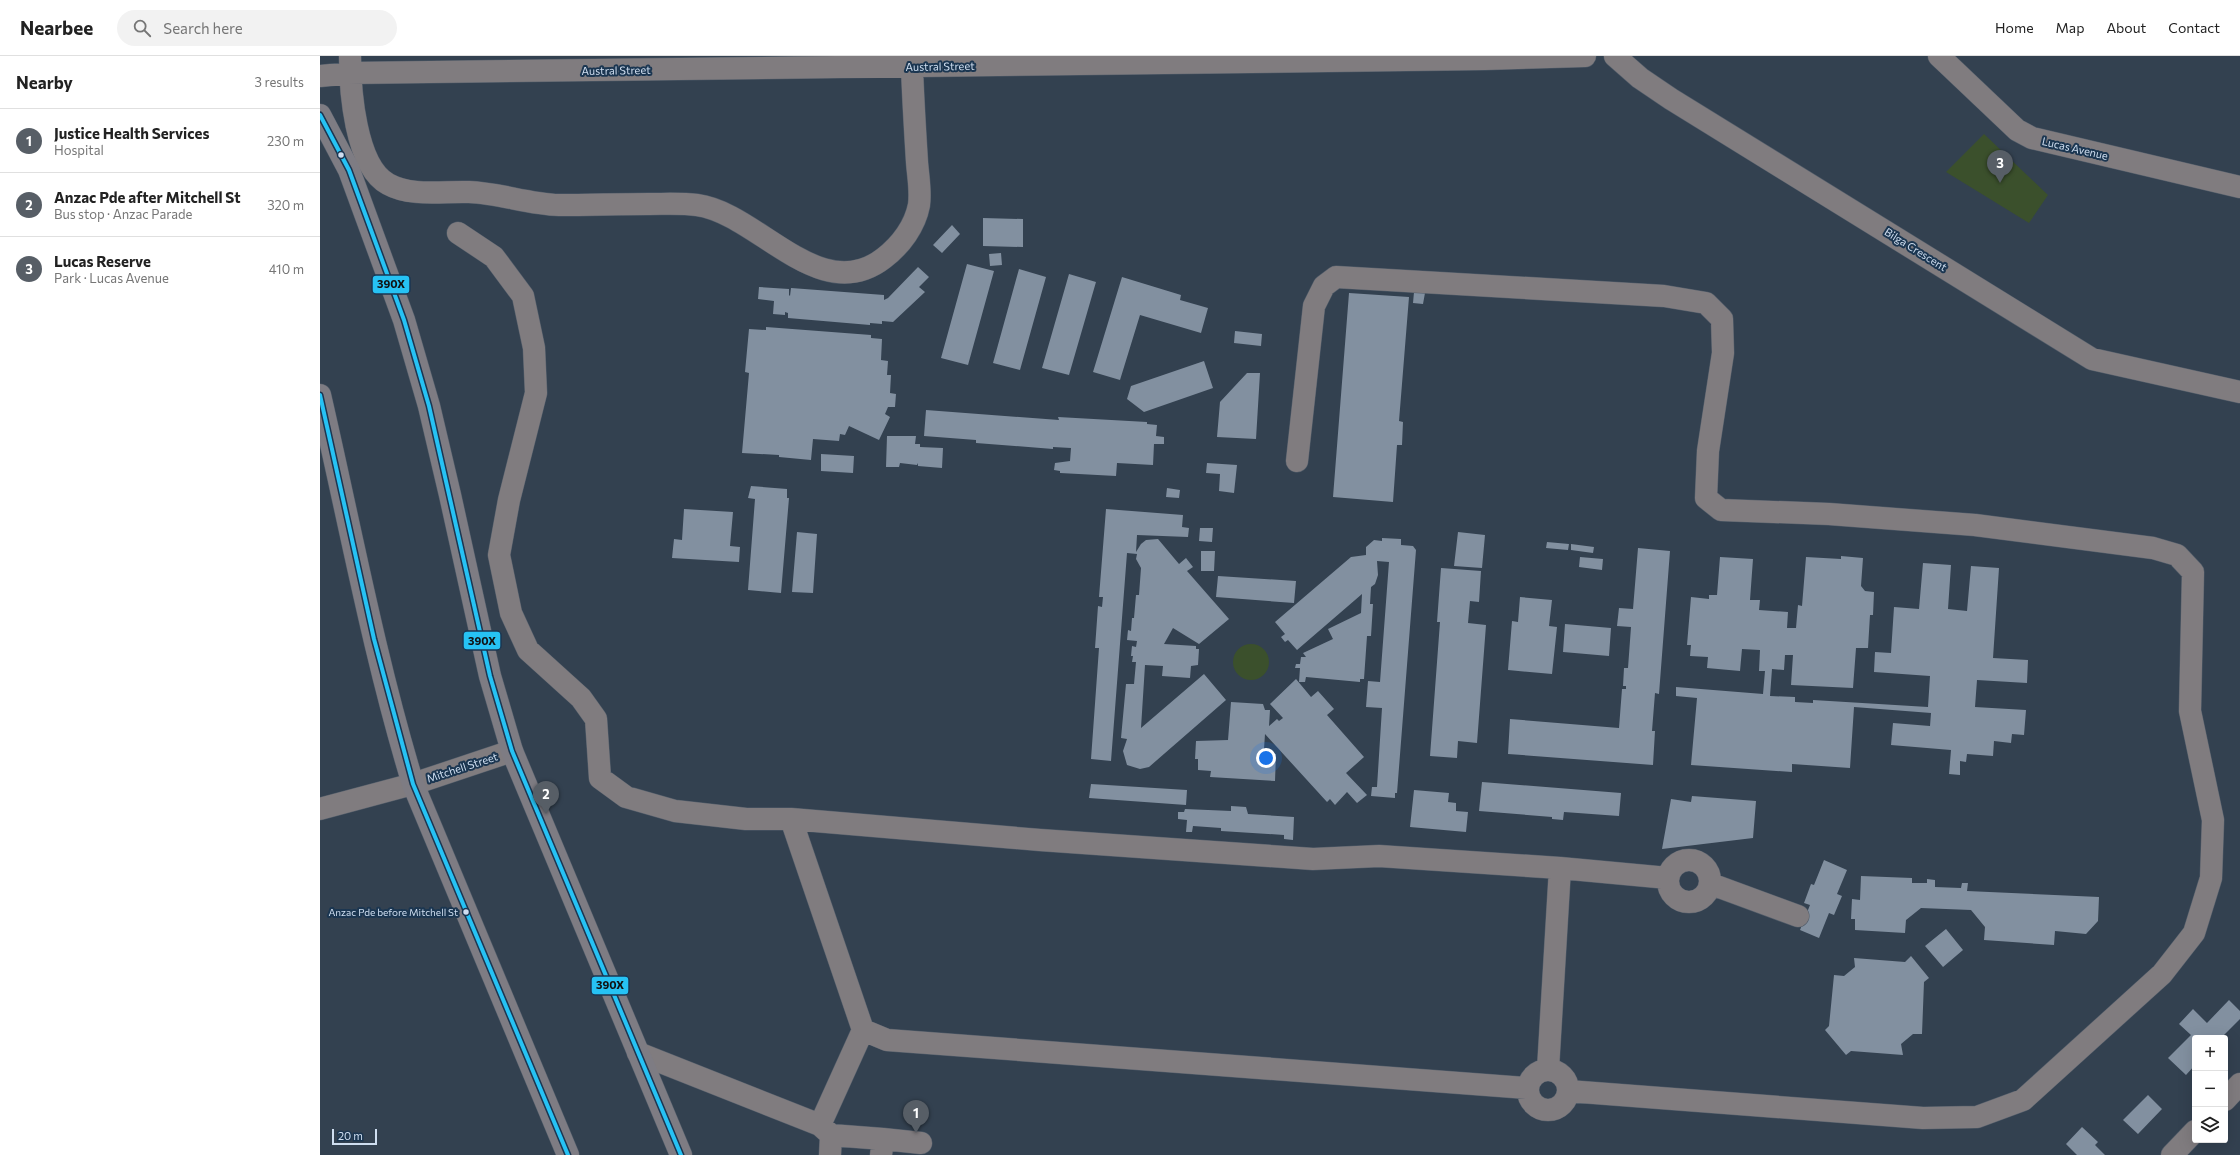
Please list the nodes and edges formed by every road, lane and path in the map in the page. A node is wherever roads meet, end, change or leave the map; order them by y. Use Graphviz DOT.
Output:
graph roads {
  1 [pos="1585,56"];
  2 [pos="1615,56"];
  3 [pos="1938,56"];
  4 [pos="1485,58"];
  5 [pos="850,62"];
  6 [pos="350,64"];
  7 [pos="912,67"];
  8 [pos="320,76"];
  9 [pos="320,115"];
  10 [pos="2240,187"];
  11 [pos="458,233"];
  12 [pos="2240,392"];
  13 [pos="320,395"];
  14 [pos="1297,461"];
  15 [pos="512,751"];
  16 [pos="413,784"];
  17 [pos="320,809"];
  18 [pos="790,820"];
  19 [pos="1560,868"];
  20 [pos="1668,878"];
  21 [pos="1711,884"];
  22 [pos="1798,916"];
  23 [pos="863,1030"];
  24 [pos="638,1054"];
  25 [pos="1548,1069"];
  26 [pos="2240,1084"];
  27 [pos="1527,1088"];
  28 [pos="1568,1091"];
  29 [pos="2228,1097"];
  30 [pos="2192,1134"];
  31 [pos="827,1138"];
  32 [pos="921,1143"];
  33 [pos="882,1147"];
  34 [pos="568,1155"];
  35 [pos="681,1155"];
  36 [pos="2172,1155"];
  1 -- 4 [label="street, Austral Street"];
  2 -- 12 [label="street, Bilga Crescent"];
  3 -- 10 [label="street, Lucas Avenue"];
  4 -- 7 [label="street, Austral Street"];
  5 -- 6 [label="street, Austral Street"];
  5 -- 7 [label="street, Austral Street"];
  6 -- 7 [label="street"];
  6 -- 8 [label="street, Austral Street"];
  9 -- 15 [label="main road"];
  11 -- 18 [label="street"];
  13 -- 16 [label="main road"];
  14 -- 28 [label="street"];
  15 -- 16 [label="street, Mitchell Street"];
  15 -- 24 [label="main road"];
  16 -- 17 [label="street, Mitchell Street"];
  16 -- 34 [label="main road"];
  18 -- 19 [label="street"];
  18 -- 23 [label="street"];
  19 -- 20 [label="street"];
  19 -- 25 [label="street"];
  20 -- 21 [label="street"];
  20 -- 21 [label="street"];
  21 -- 22 [label="street"];
  23 -- 27 [label="street"];
  23 -- 31 [label="street"];
  24 -- 31 [label="street"];
  24 -- 35 [label="main road"];
  25 -- 27 [label="street"];
  25 -- 28 [label="street"];
  26 -- 29 [label="street"];
  27 -- 28 [label="street"];
  30 -- 36 [label="street"];
  31 -- 33 [label="street"];
  32 -- 33 [label="street"];
}
